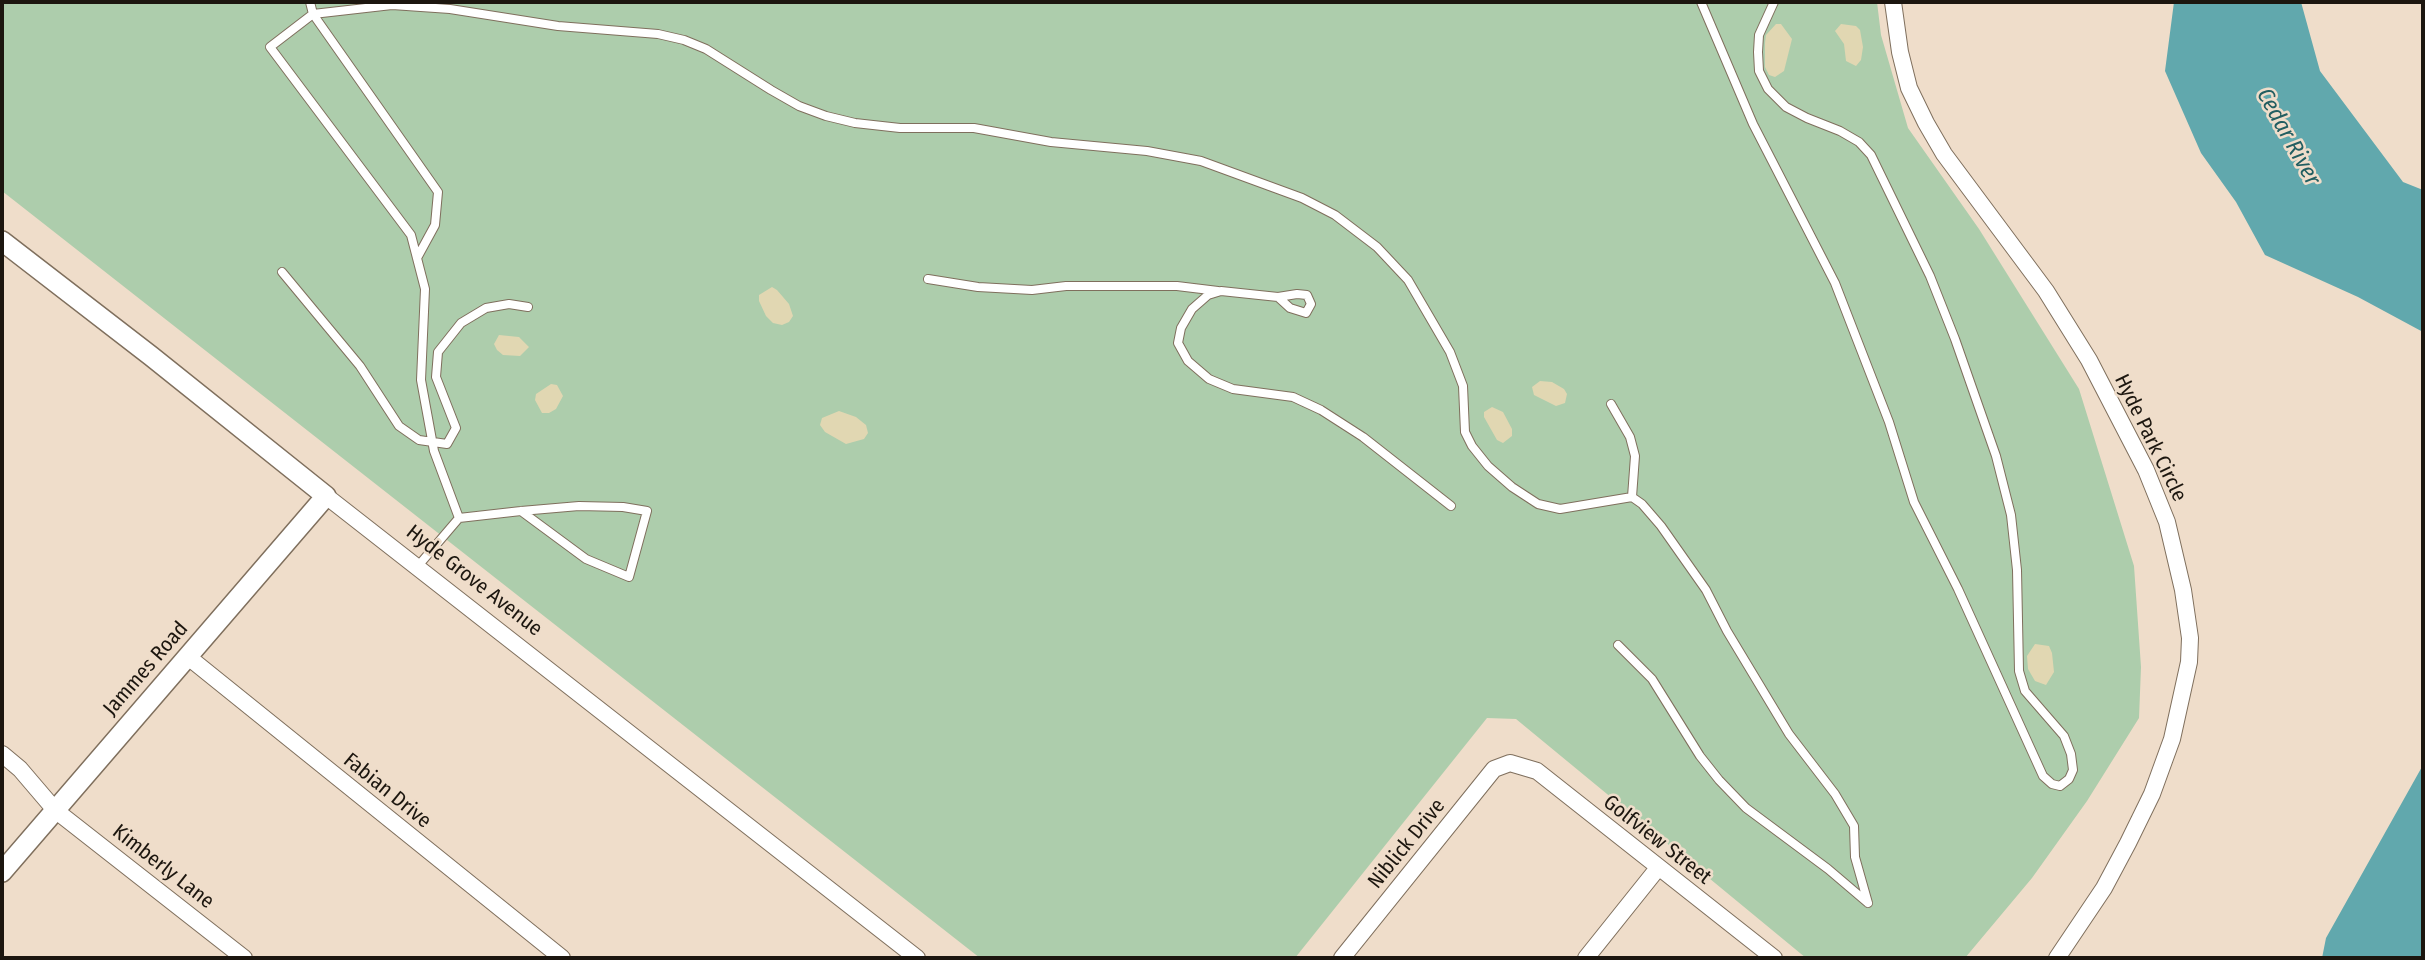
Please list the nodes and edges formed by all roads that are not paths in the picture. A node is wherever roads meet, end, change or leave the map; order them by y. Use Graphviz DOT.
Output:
graph roads {
  1 [pos="310,2"];
  2 [pos="1701,2"];
  3 [pos="1774,2"];
  4 [pos="1893,2"];
  5 [pos="395,4"];
  6 [pos="313,14"];
  7 [pos="2,241"];
  8 [pos="417,258"];
  9 [pos="282,272"];
  10 [pos="928,279"];
  11 [pos="1221,291"];
  12 [pos="1278,297"];
  13 [pos="528,307"];
  14 [pos="1611,404"];
  15 [pos="433,442"];
  16 [pos="326,496"];
  17 [pos="1632,497"];
  18 [pos="1451,506"];
  19 [pos="521,511"];
  20 [pos="459,518"];
  21 [pos="418,566"];
  22 [pos="1618,645"];
  23 [pos="187,656"];
  24 [pos="2,754"];
  25 [pos="1510,763"];
  26 [pos="55,810"];
  27 [pos="1658,868"];
  28 [pos="2,872"];
  29 [pos="244,958"];
  30 [pos="562,958"];
  31 [pos="917,958"];
  32 [pos="1342,958"];
  33 [pos="1586,958"];
  34 [pos="1774,958"];
  35 [pos="2057,958"];
  1 -- 6 [label="lane"];
  2 -- 3 [label="lane"];
  4 -- 35 [label="street, Hyde Park Circle"];
  5 -- 6 [label="lane"];
  5 -- 17 [label="lane"];
  6 -- 8 [label="lane"];
  6 -- 8 [label="lane"];
  7 -- 16 [label="street, Hyde Grove Avenue"];
  8 -- 15 [label="lane"];
  9 -- 15 [label="lane"];
  10 -- 11 [label="lane"];
  11 -- 12 [label="lane"];
  11 -- 18 [label="lane"];
  13 -- 15 [label="lane"];
  14 -- 17 [label="lane"];
  15 -- 20 [label="lane"];
  16 -- 21 [label="street, Hyde Grove Avenue"];
  16 -- 23 [label="street, Jammes Road"];
  17 -- 22 [label="lane"];
  19 -- 19 [label="lane"];
  19 -- 20 [label="lane"];
  20 -- 21 [label="lane"];
  21 -- 31 [label="street, Hyde Grove Avenue"];
  23 -- 26 [label="street, Jammes Road"];
  23 -- 30 [label="street, Fabian Drive"];
  24 -- 26 [label="street, Kimberly Lane"];
  25 -- 27 [label="street, Golfview Street"];
  25 -- 32 [label="street, Niblick Drive"];
  26 -- 28 [label="street, Jammes Road"];
  26 -- 29 [label="street, Kimberly Lane"];
  27 -- 33 [label="street"];
  27 -- 34 [label="street, Golfview Street"];
}
